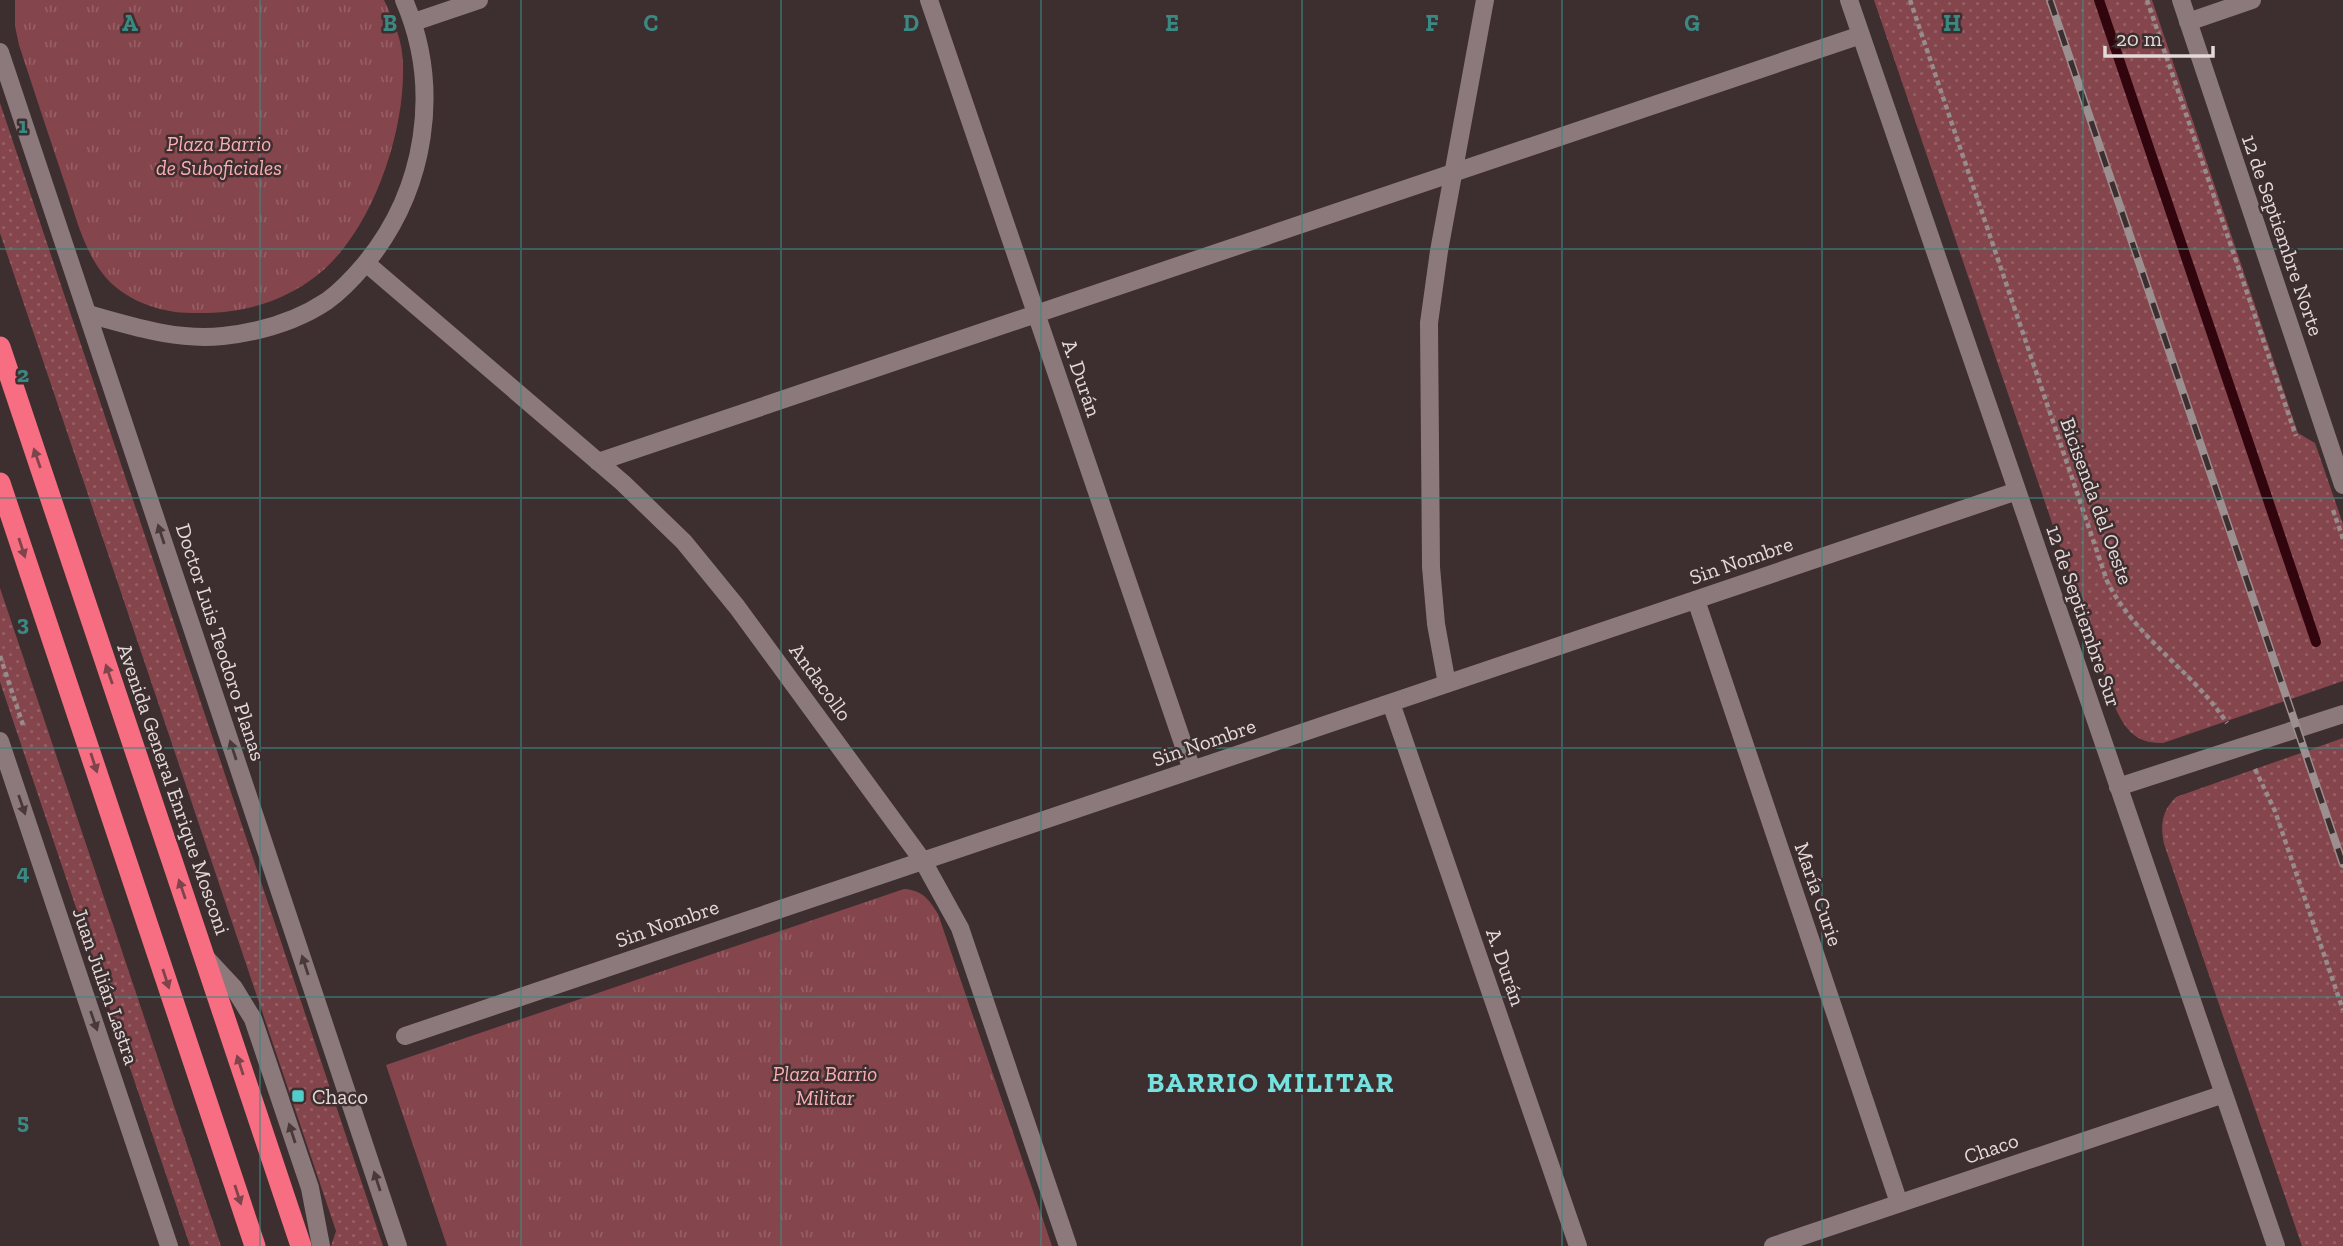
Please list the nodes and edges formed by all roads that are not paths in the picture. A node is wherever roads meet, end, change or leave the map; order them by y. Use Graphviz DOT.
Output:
graph roads {
  1 [pos="404,0"];
  2 [pos="479,0"];
  3 [pos="929,0"];
  4 [pos="1485,0"];
  5 [pos="1849,0"];
  6 [pos="2180,0"];
  7 [pos="2252,0"];
  8 [pos="414,22"];
  9 [pos="2188,22"];
  10 [pos="1861,35"];
  11 [pos="0,52"];
  12 [pos="1453,173"];
  13 [pos="366,263"];
  14 [pos="88,314"];
  15 [pos="1036,314"];
  16 [pos="0,347"];
  17 [pos="598,462"];
  18 [pos="0,483"];
  19 [pos="2343,485"];
  20 [pos="2017,491"];
  21 [pos="1696,600"];
  22 [pos="1447,684"];
  23 [pos="1391,703"];
  24 [pos="2343,714"];
  25 [pos="0,741"];
  26 [pos="1192,770"];
  27 [pos="2118,787"];
  28 [pos="923,861"];
  29 [pos="203,954"];
  30 [pos="405,1035"];
  31 [pos="2224,1094"];
  32 [pos="1899,1203"];
  33 [pos="1799,1242"];
  34 [pos="169,1246"];
  35 [pos="255,1246"];
  36 [pos="301,1246"];
  37 [pos="321,1246"];
  38 [pos="398,1246"];
  39 [pos="1068,1246"];
  40 [pos="1578,1246"];
  41 [pos="1773,1246"];
  42 [pos="2276,1246"];
  1 -- 8 [label="street"];
  2 -- 8 [label="street"];
  3 -- 15 [label="street, A. Durán"];
  4 -- 12 [label="street"];
  5 -- 10 [label="street, 12 de Septiembre Sur"];
  6 -- 9 [label="street, 12 de Septiembre Norte"];
  7 -- 9 [label="street"];
  8 -- 13 [label="street"];
  9 -- 19 [label="street, 12 de Septiembre Norte"];
  10 -- 12 [label="street"];
  10 -- 20 [label="street, 12 de Septiembre Sur"];
  11 -- 14 [label="street, Doctor Luis Teodoro Planas"];
  12 -- 15 [label="street"];
  12 -- 22 [label="street"];
  13 -- 14 [label="street"];
  13 -- 17 [label="street, Andacollo"];
  38 -- 14 [label="street, Doctor Luis Teodoro Planas, one-way"];
  15 -- 17 [label="street"];
  15 -- 26 [label="street, A. Durán"];
  29 -- 16 [label="highway, Avenida General Enrique Mosconi, one-way"];
  17 -- 28 [label="street, Andacollo"];
  18 -- 35 [label="highway, one-way"];
  20 -- 21 [label="street, Sin Nombre"];
  20 -- 27 [label="street, 12 de Septiembre Sur"];
  21 -- 22 [label="street, Sin Nombre"];
  21 -- 32 [label="street, María Curie"];
  22 -- 23 [label="street, Sin Nombre"];
  23 -- 26 [label="street, Sin Nombre"];
  23 -- 40 [label="street, A. Durán"];
  24 -- 27 [label="street"];
  25 -- 34 [label="street, Juan Julián Lastra, one-way"];
  26 -- 28 [label="street, Sin Nombre"];
  27 -- 31 [label="street, 12 de Septiembre Sur"];
  28 -- 30 [label="street, Sin Nombre"];
  28 -- 39 [label="street, Andacollo"];
  36 -- 29 [label="highway, Avenida General Enrique Mosconi, one-way"];
  37 -- 29 [label="street, one-way"];
  31 -- 32 [label="street, Chaco"];
  31 -- 42 [label="street, 12 de Septiembre Sur"];
  32 -- 33 [label="street, Chaco"];
  33 -- 41 [label="street, Chaco"];
}
